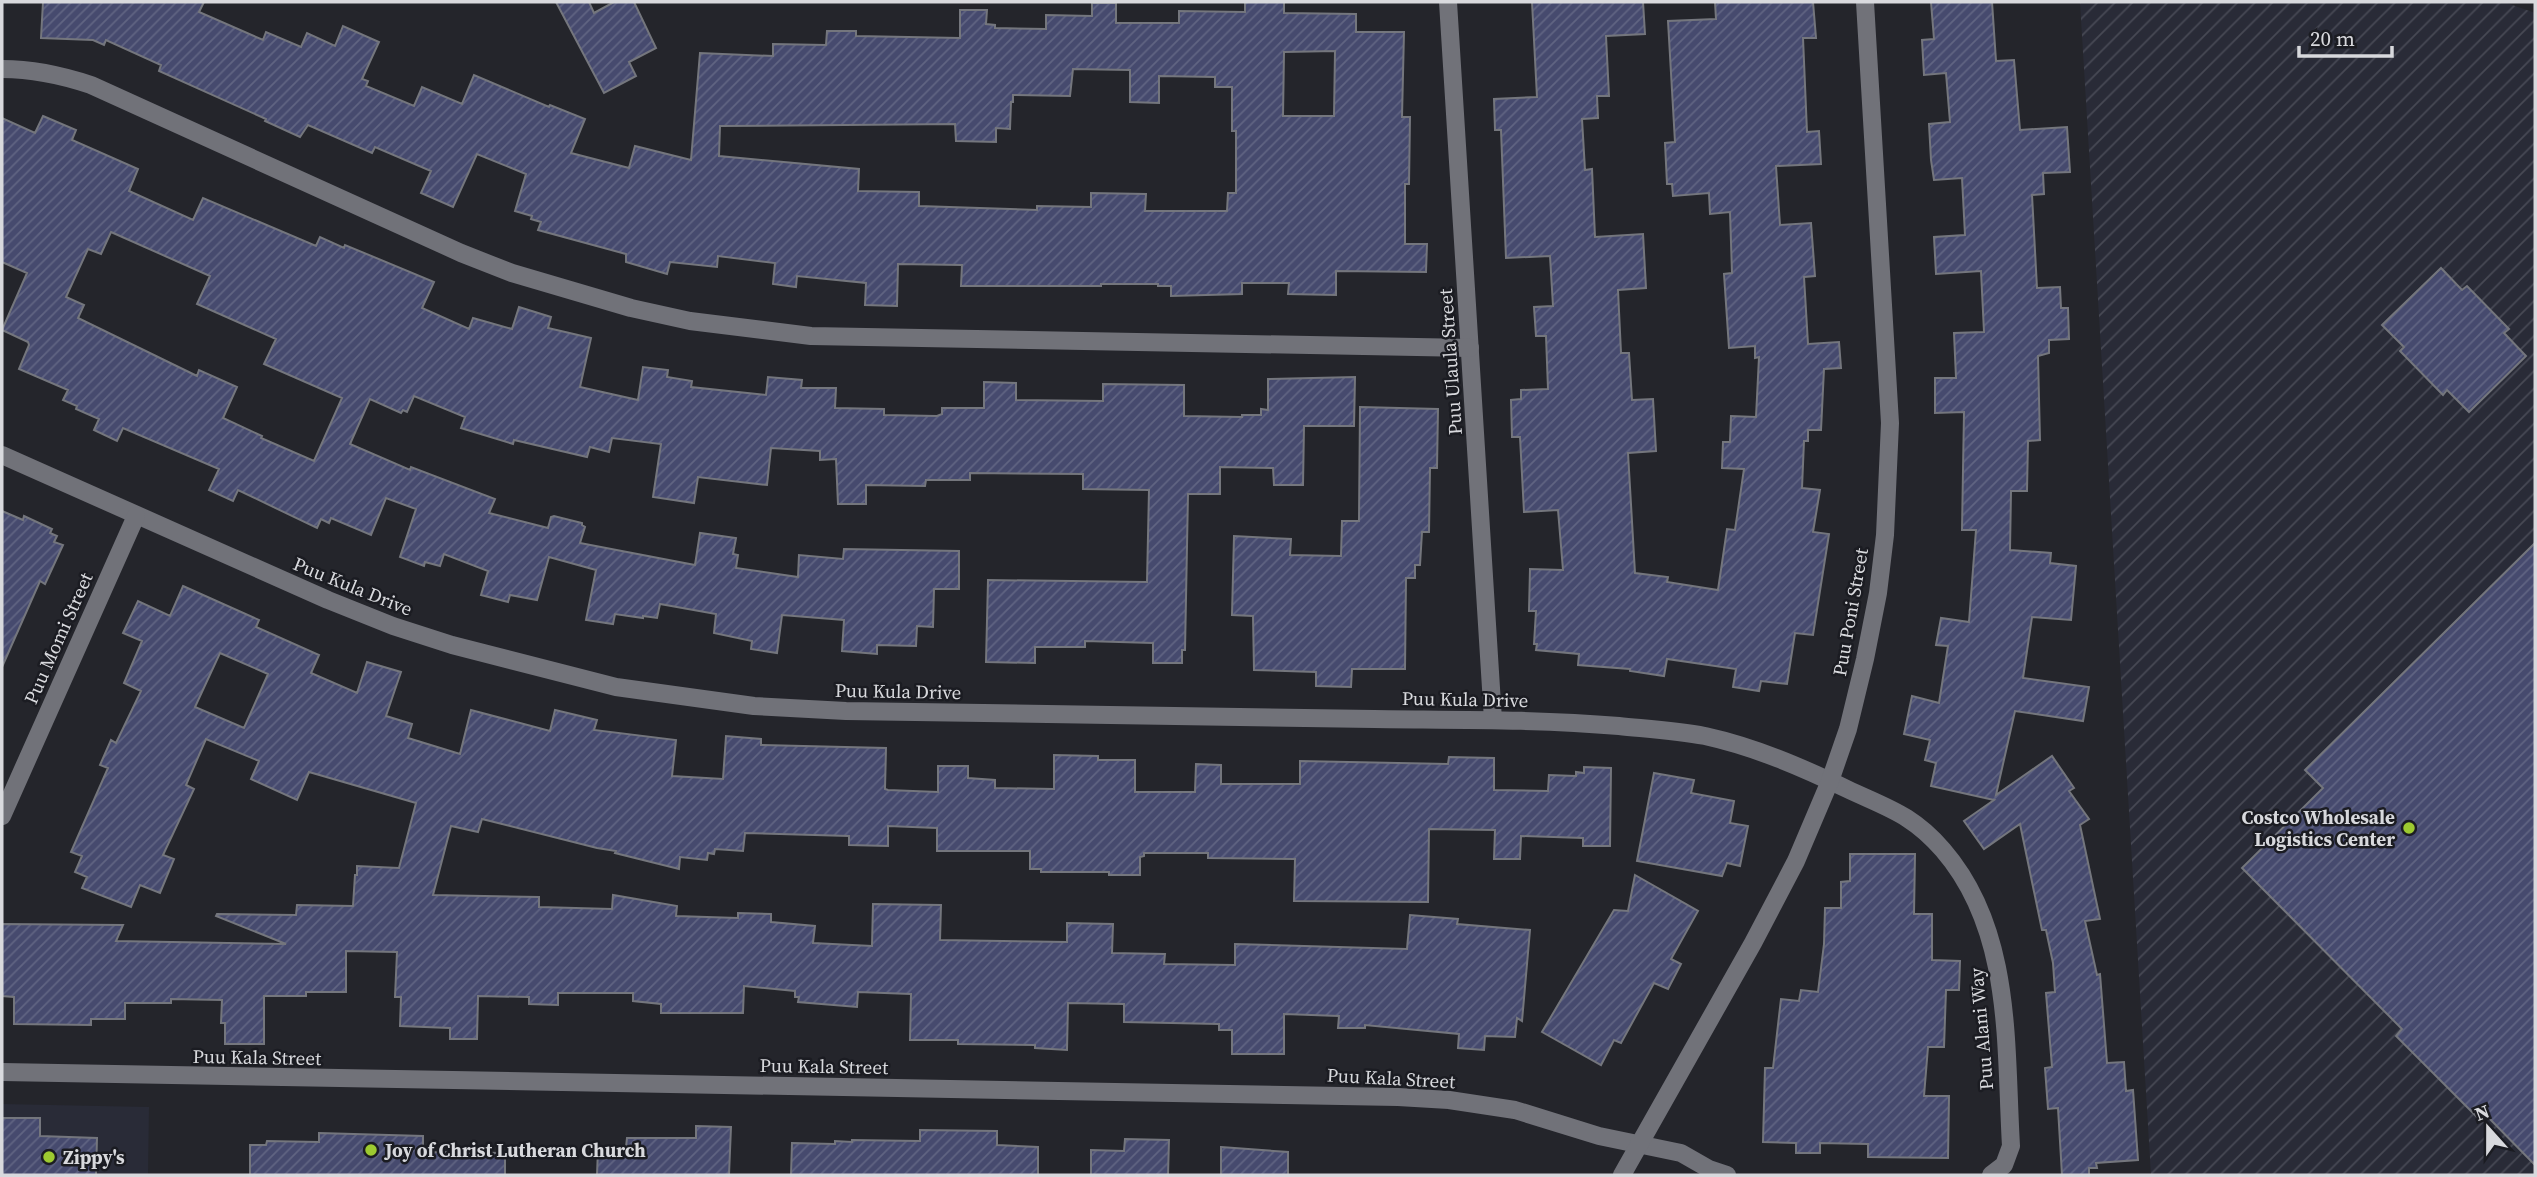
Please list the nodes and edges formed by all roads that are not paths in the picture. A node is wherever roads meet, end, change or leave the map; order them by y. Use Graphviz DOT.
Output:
graph roads {
  1 [pos="1448,2"];
  2 [pos="1865,2"];
  3 [pos="2,69"];
  4 [pos="1470,348"];
  5 [pos="2,455"];
  6 [pos="136,516"];
  7 [pos="1493,720"];
  8 [pos="1830,781"];
  9 [pos="2,816"];
  10 [pos="2,1072"];
  11 [pos="1640,1144"];
  12 [pos="1622,1175"];
  13 [pos="1727,1175"];
  14 [pos="1991,1175"];
  1 -- 4 [label="street, Puu Ulaula Street"];
  2 -- 8 [label="street, Puu Poni Street"];
  3 -- 4 [label="street"];
  4 -- 7 [label="street, Puu Ulaula Street"];
  5 -- 6 [label="street, Puu Kula Drive"];
  6 -- 7 [label="street, Puu Kula Drive"];
  6 -- 9 [label="street, Puu Momi Street"];
  7 -- 8 [label="street, Puu Kula Drive"];
  8 -- 11 [label="street, Puu Poni Street"];
  8 -- 14 [label="street, Puu Alani Way"];
  10 -- 11 [label="street, Puu Kala Street"];
  11 -- 12 [label="street, Puu Poni Street"];
  11 -- 13 [label="street"];
}
